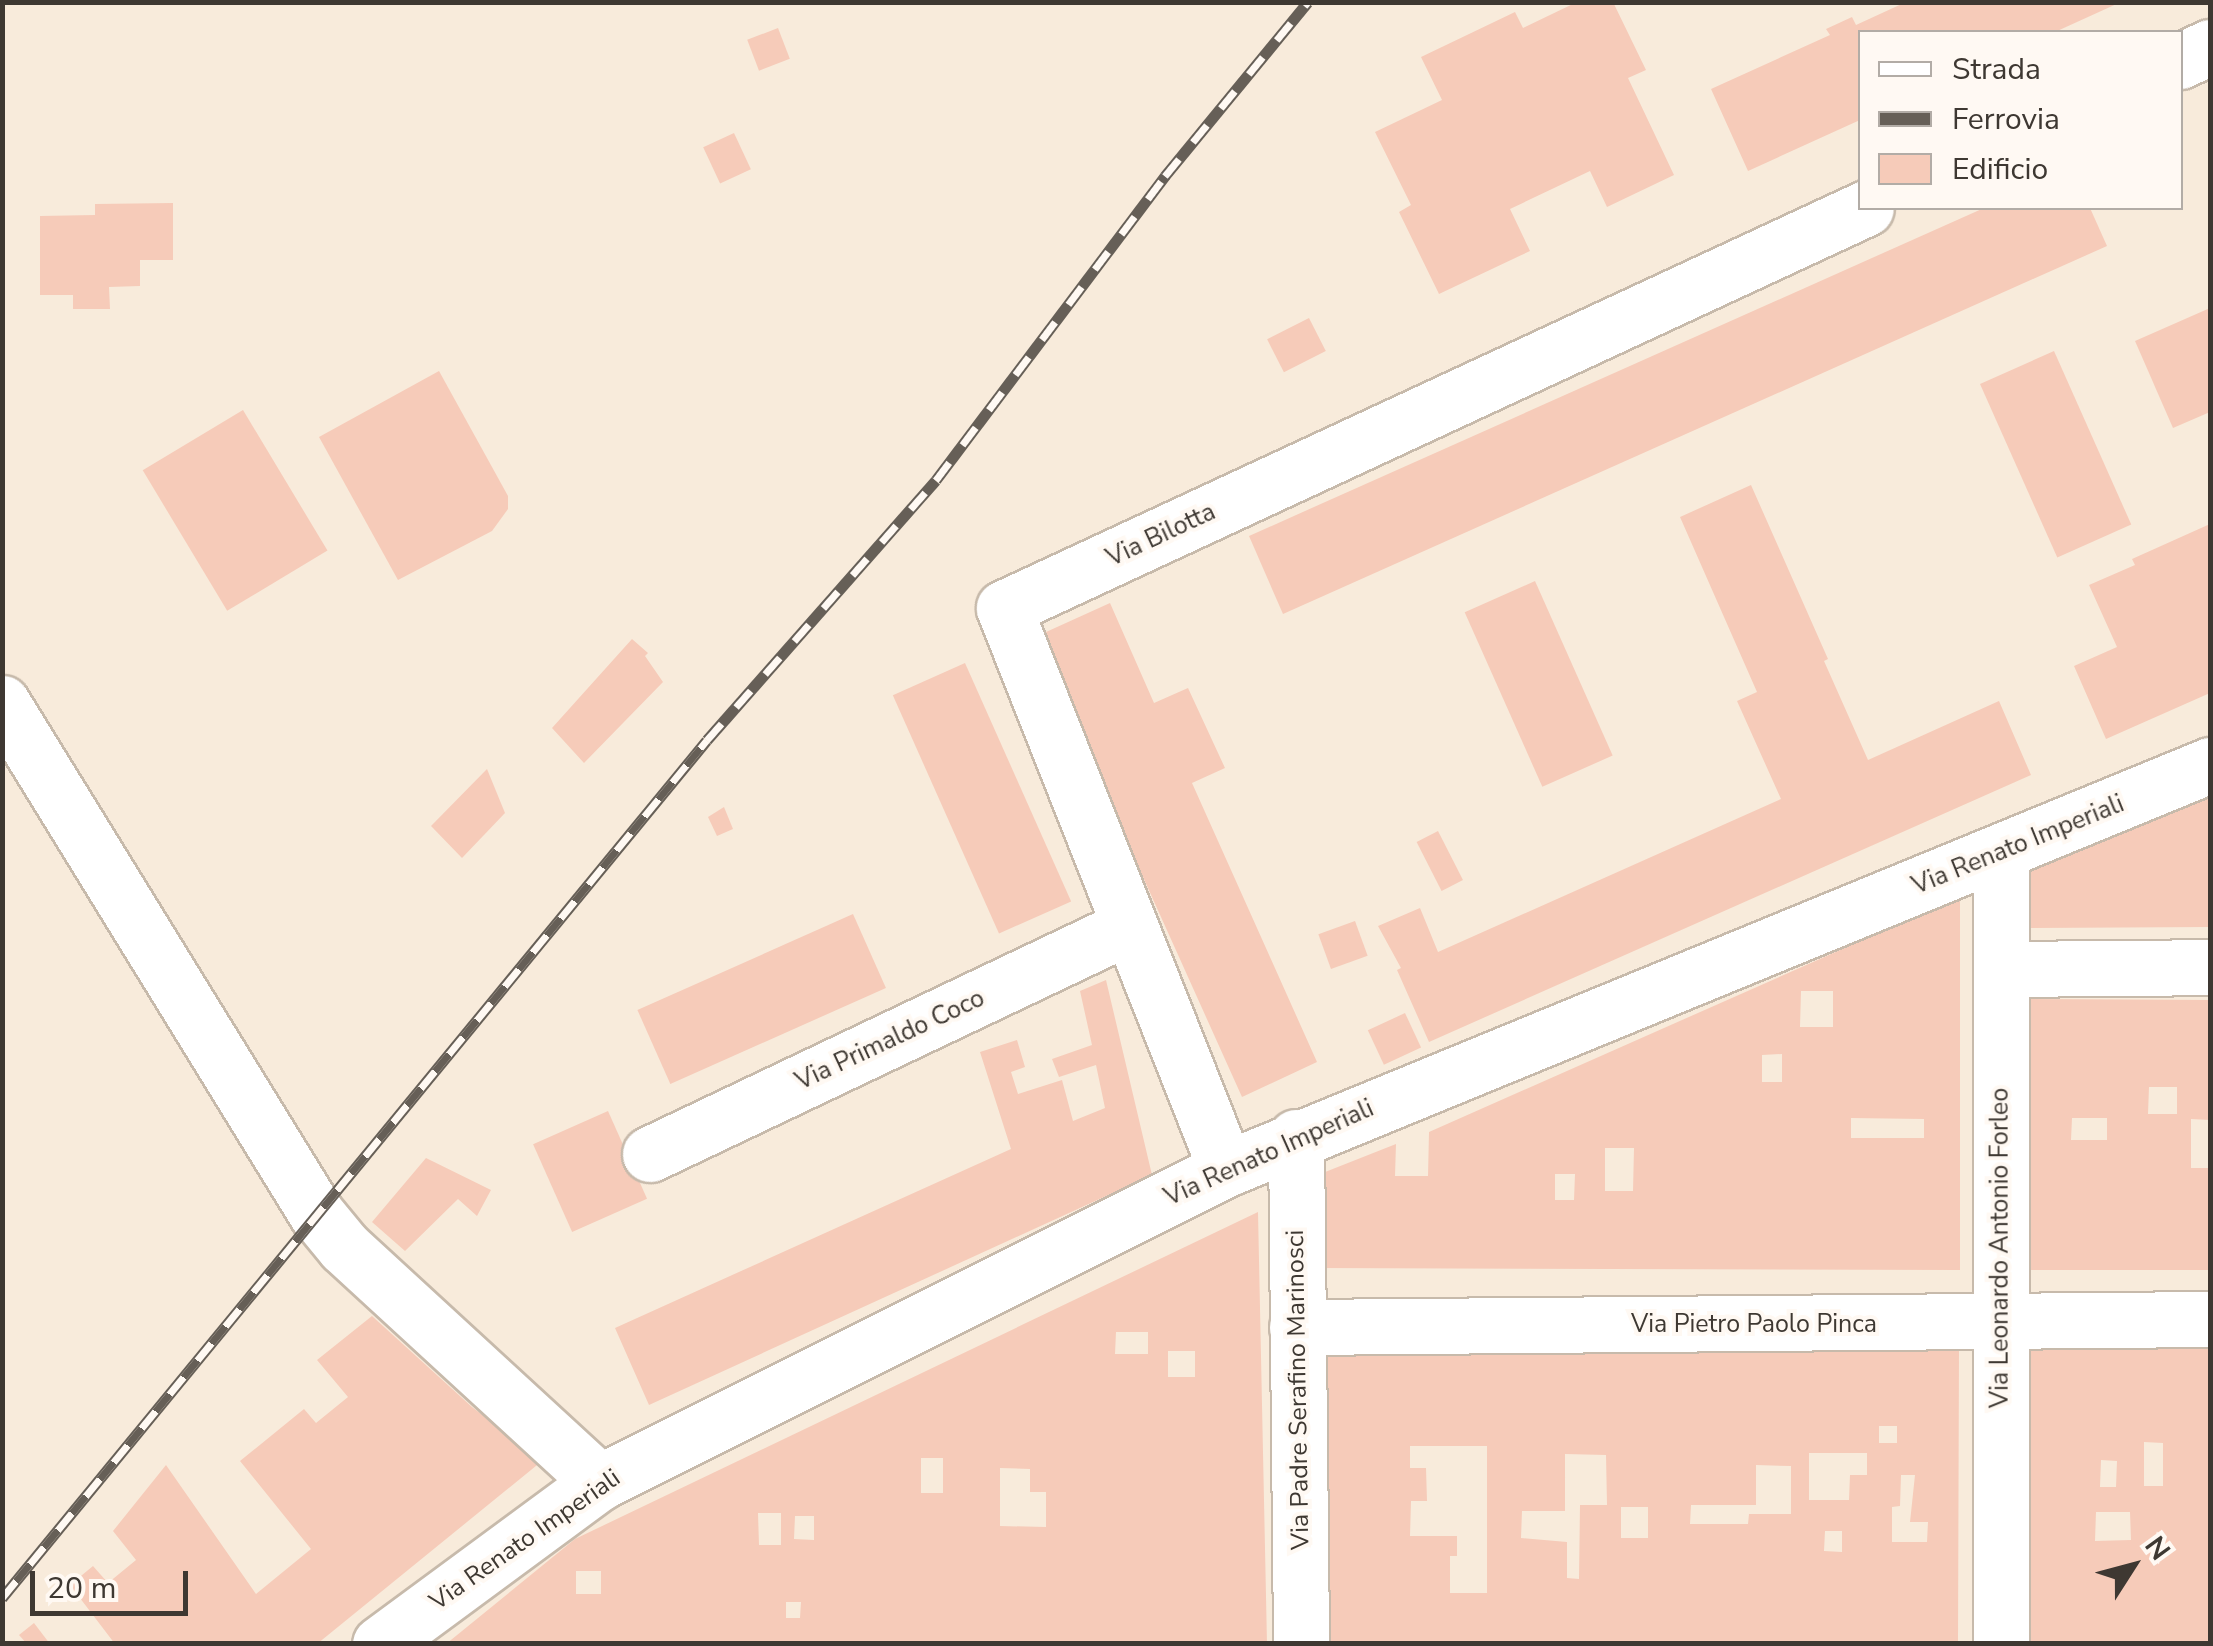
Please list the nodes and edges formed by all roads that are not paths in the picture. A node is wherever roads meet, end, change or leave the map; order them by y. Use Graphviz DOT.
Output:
graph roads {
  1 [pos="2210,48"];
  2 [pos="2183,61"];
  3 [pos="1862,210"];
  4 [pos="2,703"];
  5 [pos="2210,765"];
  6 [pos="2001,852"];
  7 [pos="1130,926"];
  8 [pos="2210,967"];
  9 [pos="2001,969"];
  10 [pos="1296,1137"];
  11 [pos="650,1154"];
  12 [pos="1226,1169"];
  13 [pos="2210,1319"];
  14 [pos="1999,1322"];
  15 [pos="1298,1327"];
  16 [pos="600,1482"];
  17 [pos="380,1644"];
  18 [pos="1301,1644"];
  19 [pos="2002,1644"];
  1 -- 2 [label="street"];
  3 -- 7 [label="street, Via Bilotta"];
  4 -- 16 [label="street"];
  5 -- 6 [label="street, Via Renato Imperiali"];
  6 -- 9 [label="street, Via Leonardo Antonio Forleo"];
  6 -- 10 [label="street, Via Renato Imperiali"];
  7 -- 11 [label="street, Via Primaldo Coco"];
  7 -- 12 [label="street, Via Bilotta"];
  8 -- 9 [label="street"];
  9 -- 14 [label="street, Via Leonardo Antonio Forleo"];
  10 -- 12 [label="street, Via Renato Imperiali"];
  10 -- 15 [label="street, Via Padre Serafino Marinosci"];
  12 -- 16 [label="street, Via Renato Imperiali"];
  13 -- 14 [label="street, Via Pietro Paolo Pinca"];
  14 -- 15 [label="street, Via Pietro Paolo Pinca"];
  14 -- 19 [label="street, Via Leonardo Antonio Forleo"];
  15 -- 18 [label="street, Via Padre Serafino Marinosci"];
  16 -- 17 [label="street, Via Renato Imperiali"];
}
